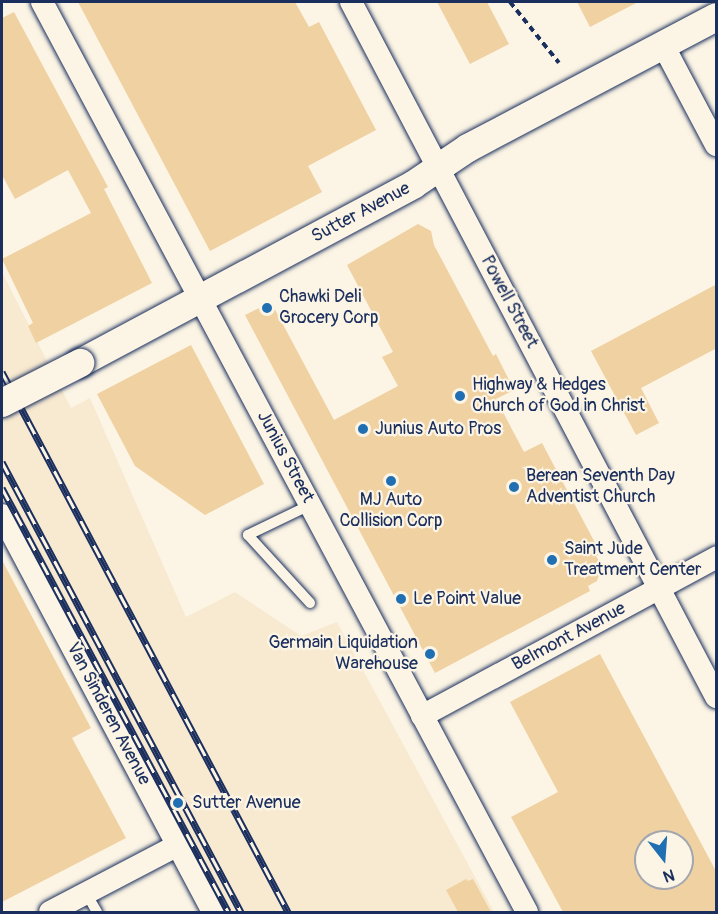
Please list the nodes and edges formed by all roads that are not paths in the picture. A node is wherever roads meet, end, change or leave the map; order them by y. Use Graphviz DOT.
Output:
graph roads {
  1 [pos="42,2"];
  2 [pos="351,2"];
  3 [pos="717,17"];
  4 [pos="663,45"];
  5 [pos="717,145"];
  6 [pos="439,168"];
  7 [pos="200,298"];
  8 [pos="2,403"];
  9 [pos="310,505"];
  10 [pos="2,515"];
  11 [pos="717,558"];
  12 [pos="659,588"];
  13 [pos="310,603"];
  14 [pos="717,697"];
  15 [pos="422,716"];
  16 [pos="178,845"];
  17 [pos="91,903"];
  18 [pos="50,912"];
  19 [pos="213,912"];
  20 [pos="527,912"];
  1 -- 7 [label="street, Junius Street"];
  2 -- 6 [label="street, Powell Street"];
  3 -- 4 [label="street, Sutter Avenue"];
  4 -- 5 [label="street"];
  4 -- 6 [label="street, Sutter Avenue"];
  6 -- 7 [label="street, Sutter Avenue"];
  6 -- 12 [label="street, Powell Street"];
  7 -- 8 [label="street, Sutter Avenue, bridge"];
  7 -- 9 [label="street, Junius Street"];
  9 -- 13 [label="lane"];
  9 -- 15 [label="street, Junius Street"];
  10 -- 16 [label="street, Van Sinderen Avenue"];
  11 -- 12 [label="street, Belmont Avenue"];
  12 -- 14 [label="street, Powell Street"];
  12 -- 15 [label="street, Belmont Avenue"];
  15 -- 20 [label="street, Junius Street"];
  16 -- 17 [label="street"];
  16 -- 19 [label="street, Van Sinderen Avenue"];
  17 -- 18 [label="street"];
}
